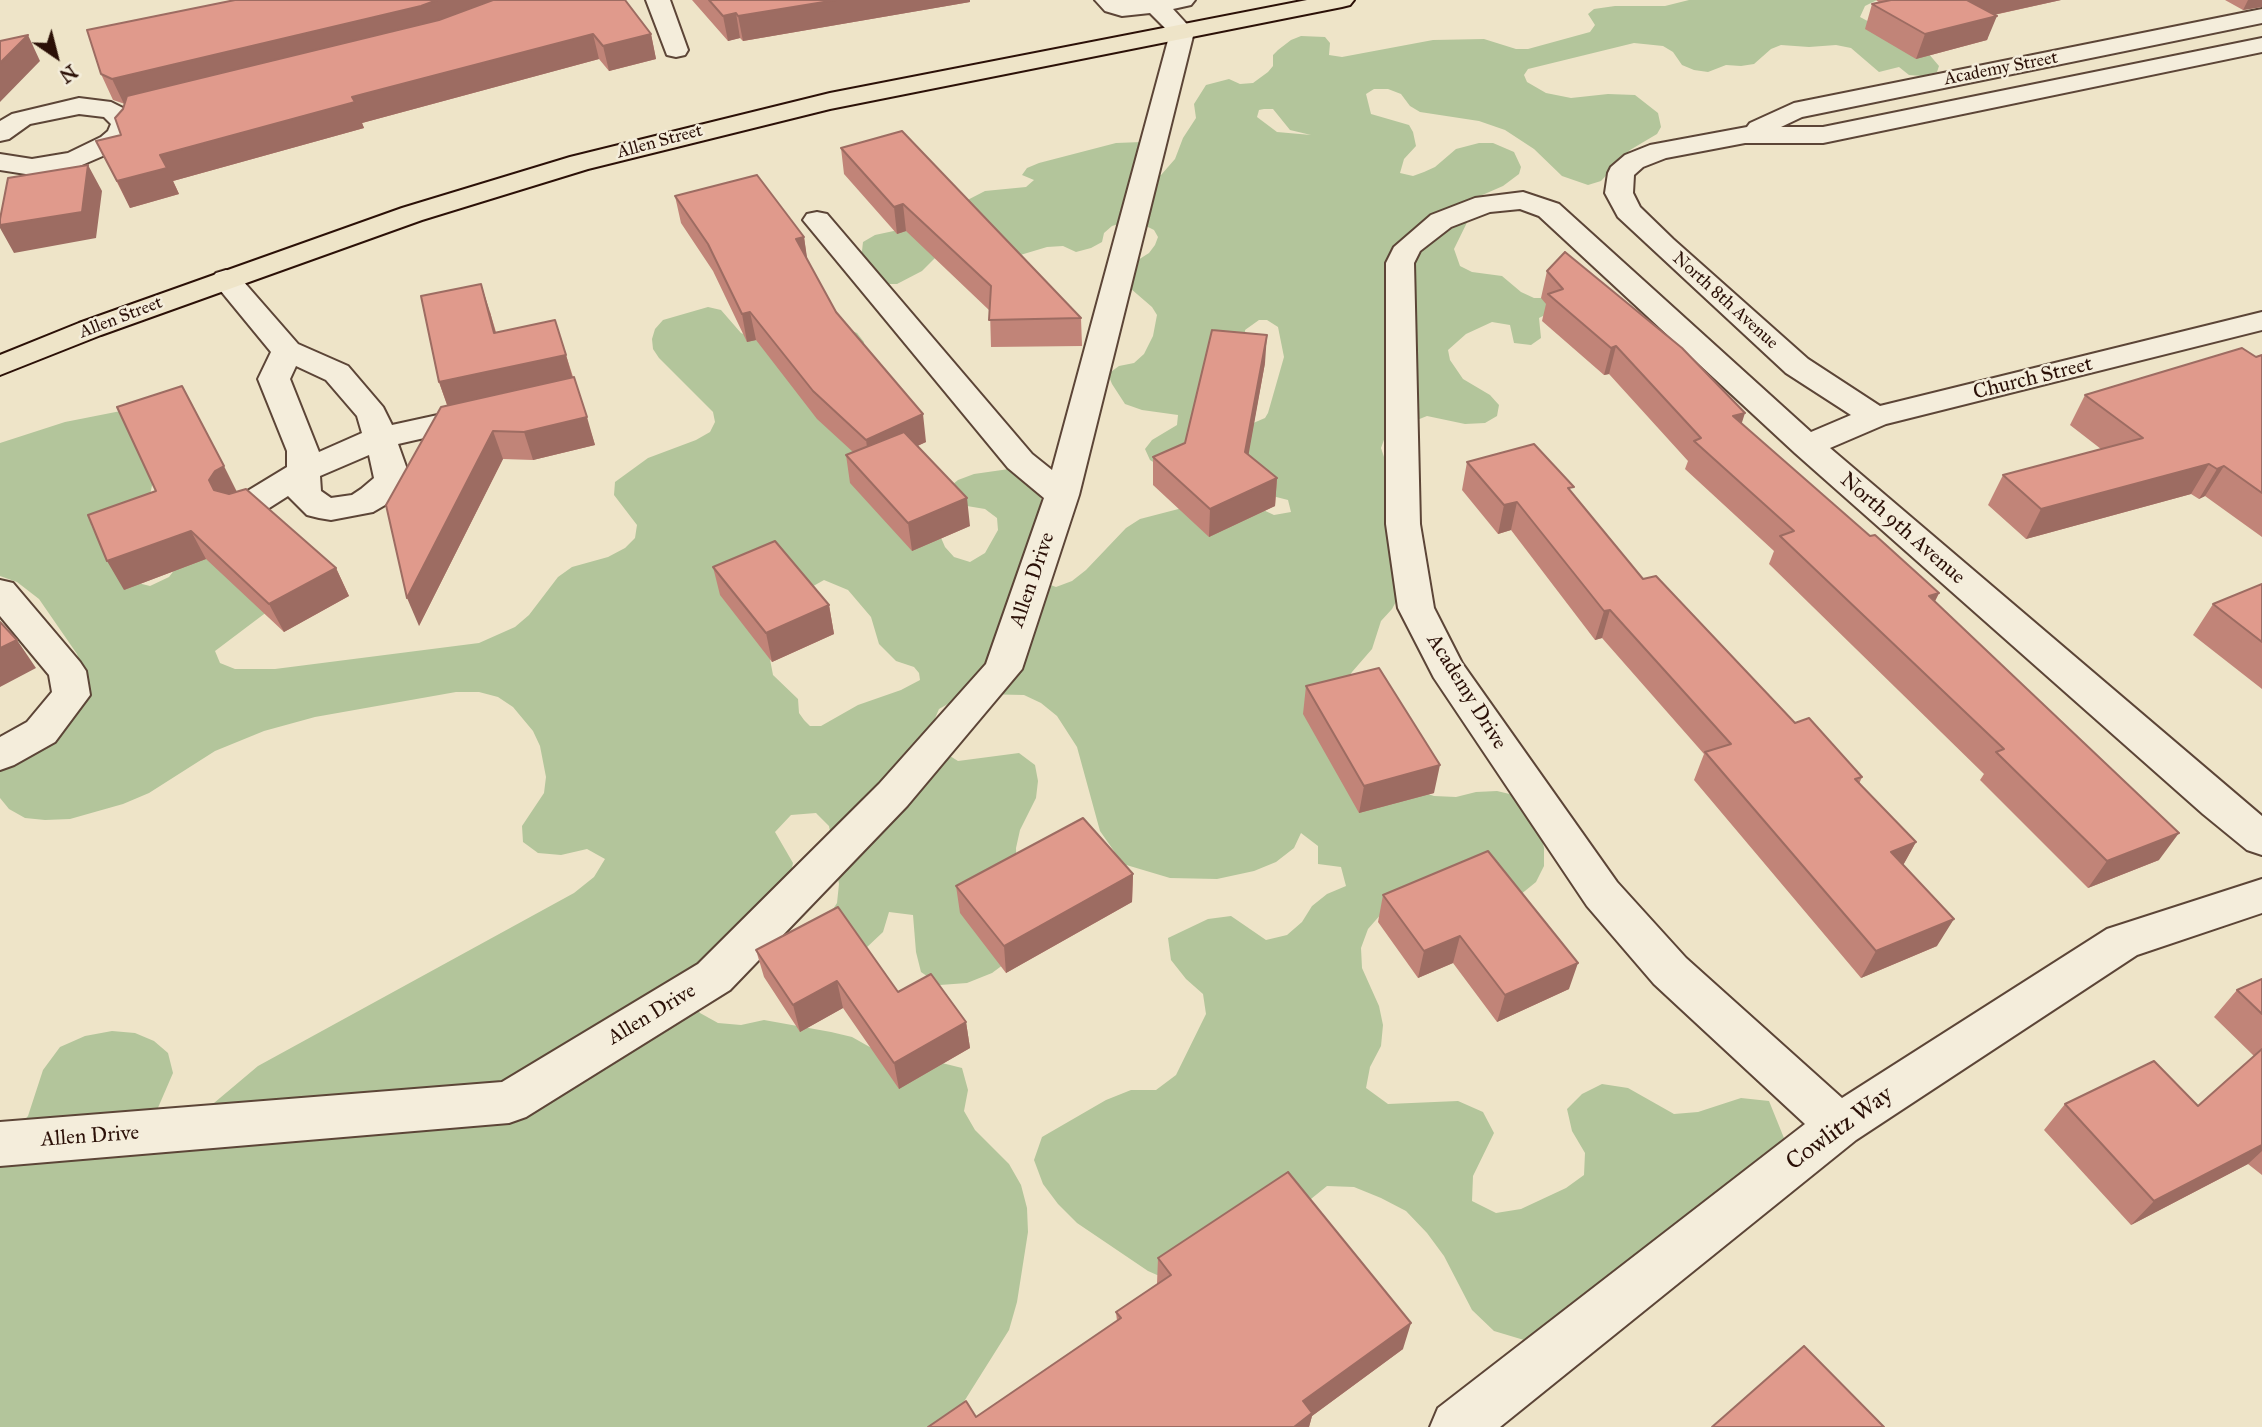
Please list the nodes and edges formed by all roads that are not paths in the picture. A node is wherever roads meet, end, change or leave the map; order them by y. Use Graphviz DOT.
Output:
graph roads {
  1 [pos="658,0"];
  2 [pos="1107,0"];
  3 [pos="1342,0"];
  4 [pos="1174,12"];
  5 [pos="2262,16"];
  6 [pos="2262,45"];
  7 [pos="676,50"];
  8 [pos="147,110"];
  9 [pos="120,116"];
  10 [pos="0,133"];
  11 [pos="1745,135"];
  12 [pos="1634,161"];
  13 [pos="0,162"];
  14 [pos="1549,210"];
  15 [pos="817,220"];
  16 [pos="226,279"];
  17 [pos="2262,321"];
  18 [pos="2215,334"];
  19 [pos="287,351"];
  20 [pos="2243,353"];
  21 [pos="0,366"];
  22 [pos="509,409"];
  23 [pos="1875,418"];
  24 [pos="379,438"];
  25 [pos="1807,446"];
  26 [pos="304,471"];
  27 [pos="1062,495"];
  28 [pos="243,509"];
  29 [pos="0,592"];
  30 [pos="0,755"];
  31 [pos="2262,839"];
  32 [pos="2262,895"];
  33 [pos="1839,1125"];
  34 [pos="0,1143"];
  35 [pos="1457,1427"];
  1 -- 7 [label="street"];
  2 -- 4 [label="street"];
  3 -- 4 [label="main road, Allen Street"];
  4 -- 16 [label="main road, Allen Street"];
  4 -- 27 [label="street, Allen Drive"];
  5 -- 11 [label="street, Academy Street"];
  6 -- 11 [label="street, Academy Street"];
  8 -- 9 [label="street"];
  9 -- 10 [label="street"];
  9 -- 13 [label="street"];
  11 -- 12 [label="street, Academy Street"];
  12 -- 23 [label="street, North 8th Avenue"];
  14 -- 25 [label="street, North 9th Avenue"];
  14 -- 33 [label="street, Academy Drive"];
  15 -- 27 [label="street"];
  16 -- 19 [label="street"];
  16 -- 21 [label="main road, Allen Street"];
  17 -- 18 [label="street, Church Street"];
  18 -- 20 [label="street"];
  18 -- 23 [label="street, Church Street"];
  19 -- 24 [label="street"];
  19 -- 26 [label="street"];
  22 -- 24 [label="street"];
  23 -- 25 [label="street, Church Street"];
  24 -- 26 [label="street"];
  24 -- 26 [label="street"];
  25 -- 31 [label="street, North 9th Avenue"];
  26 -- 28 [label="street"];
  27 -- 34 [label="street, Allen Drive"];
  29 -- 30 [label="street"];
  32 -- 33 [label="street, Cowlitz Way"];
  33 -- 35 [label="street, Cowlitz Way"];
}
